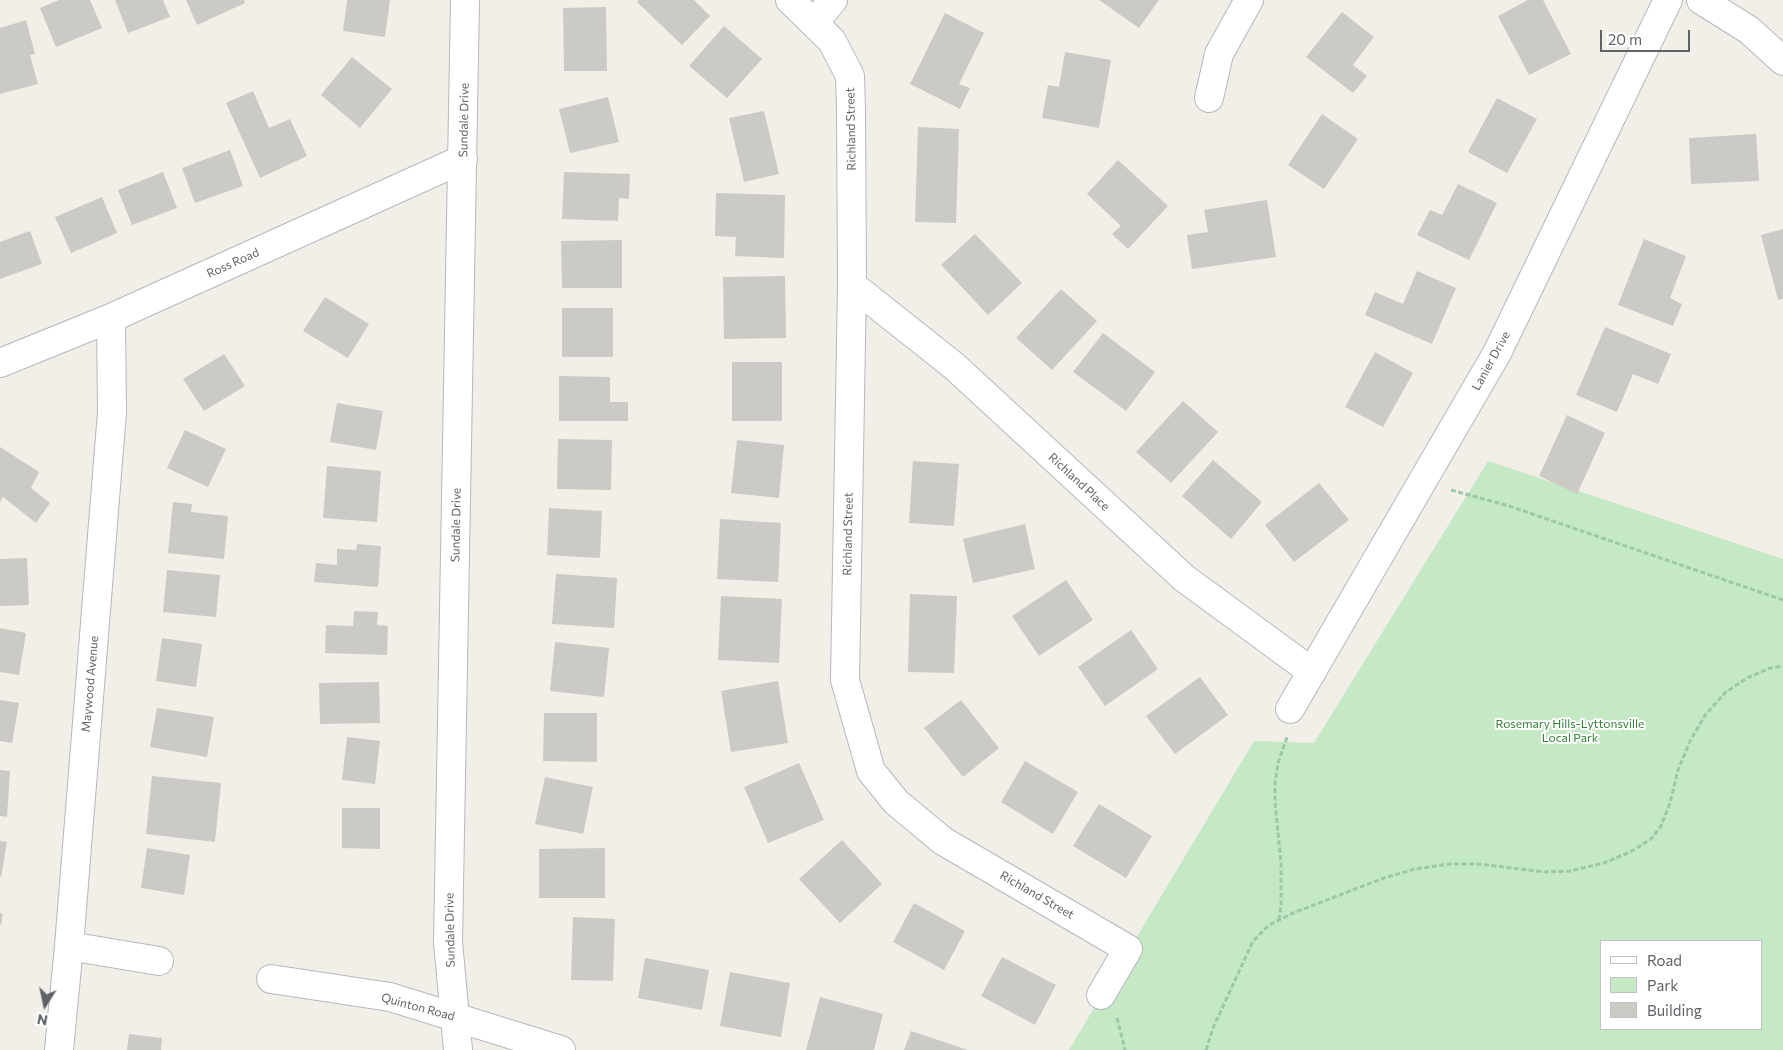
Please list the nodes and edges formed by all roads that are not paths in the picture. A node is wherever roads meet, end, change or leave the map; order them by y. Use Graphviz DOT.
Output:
graph roads {
  1 [pos="465,0"];
  2 [pos="790,0"];
  3 [pos="833,0"];
  4 [pos="1249,0"];
  5 [pos="1668,0"];
  6 [pos="1701,0"];
  7 [pos="814,23"];
  8 [pos="1783,61"];
  9 [pos="1209,98"];
  10 [pos="463,159"];
  11 [pos="852,285"];
  12 [pos="111,318"];
  13 [pos="0,362"];
  14 [pos="1312,672"];
  15 [pos="1290,709"];
  16 [pos="69,946"];
  17 [pos="159,961"];
  18 [pos="271,980"];
  19 [pos="1101,995"];
  20 [pos="456,1017"];
  21 [pos="58,1050"];
  22 [pos="458,1050"];
  23 [pos="561,1050"];
  1 -- 10 [label="street, Sundale Drive"];
  2 -- 7 [label="street, Richland Street"];
  3 -- 7 [label="street"];
  4 -- 9 [label="street"];
  5 -- 14 [label="street, Lanier Drive"];
  6 -- 8 [label="street"];
  7 -- 11 [label="street, Richland Street"];
  10 -- 12 [label="street, Ross Road"];
  10 -- 20 [label="street, Sundale Drive"];
  11 -- 14 [label="street, Richland Place"];
  11 -- 19 [label="street, Richland Street"];
  12 -- 13 [label="street, Ross Road"];
  12 -- 16 [label="street, Maywood Avenue"];
  14 -- 15 [label="street, Lanier Drive"];
  16 -- 17 [label="street"];
  16 -- 21 [label="street, Maywood Avenue"];
  18 -- 20 [label="street, Quinton Road"];
  20 -- 22 [label="street, Sundale Drive"];
  20 -- 23 [label="street, Quinton Road"];
}
